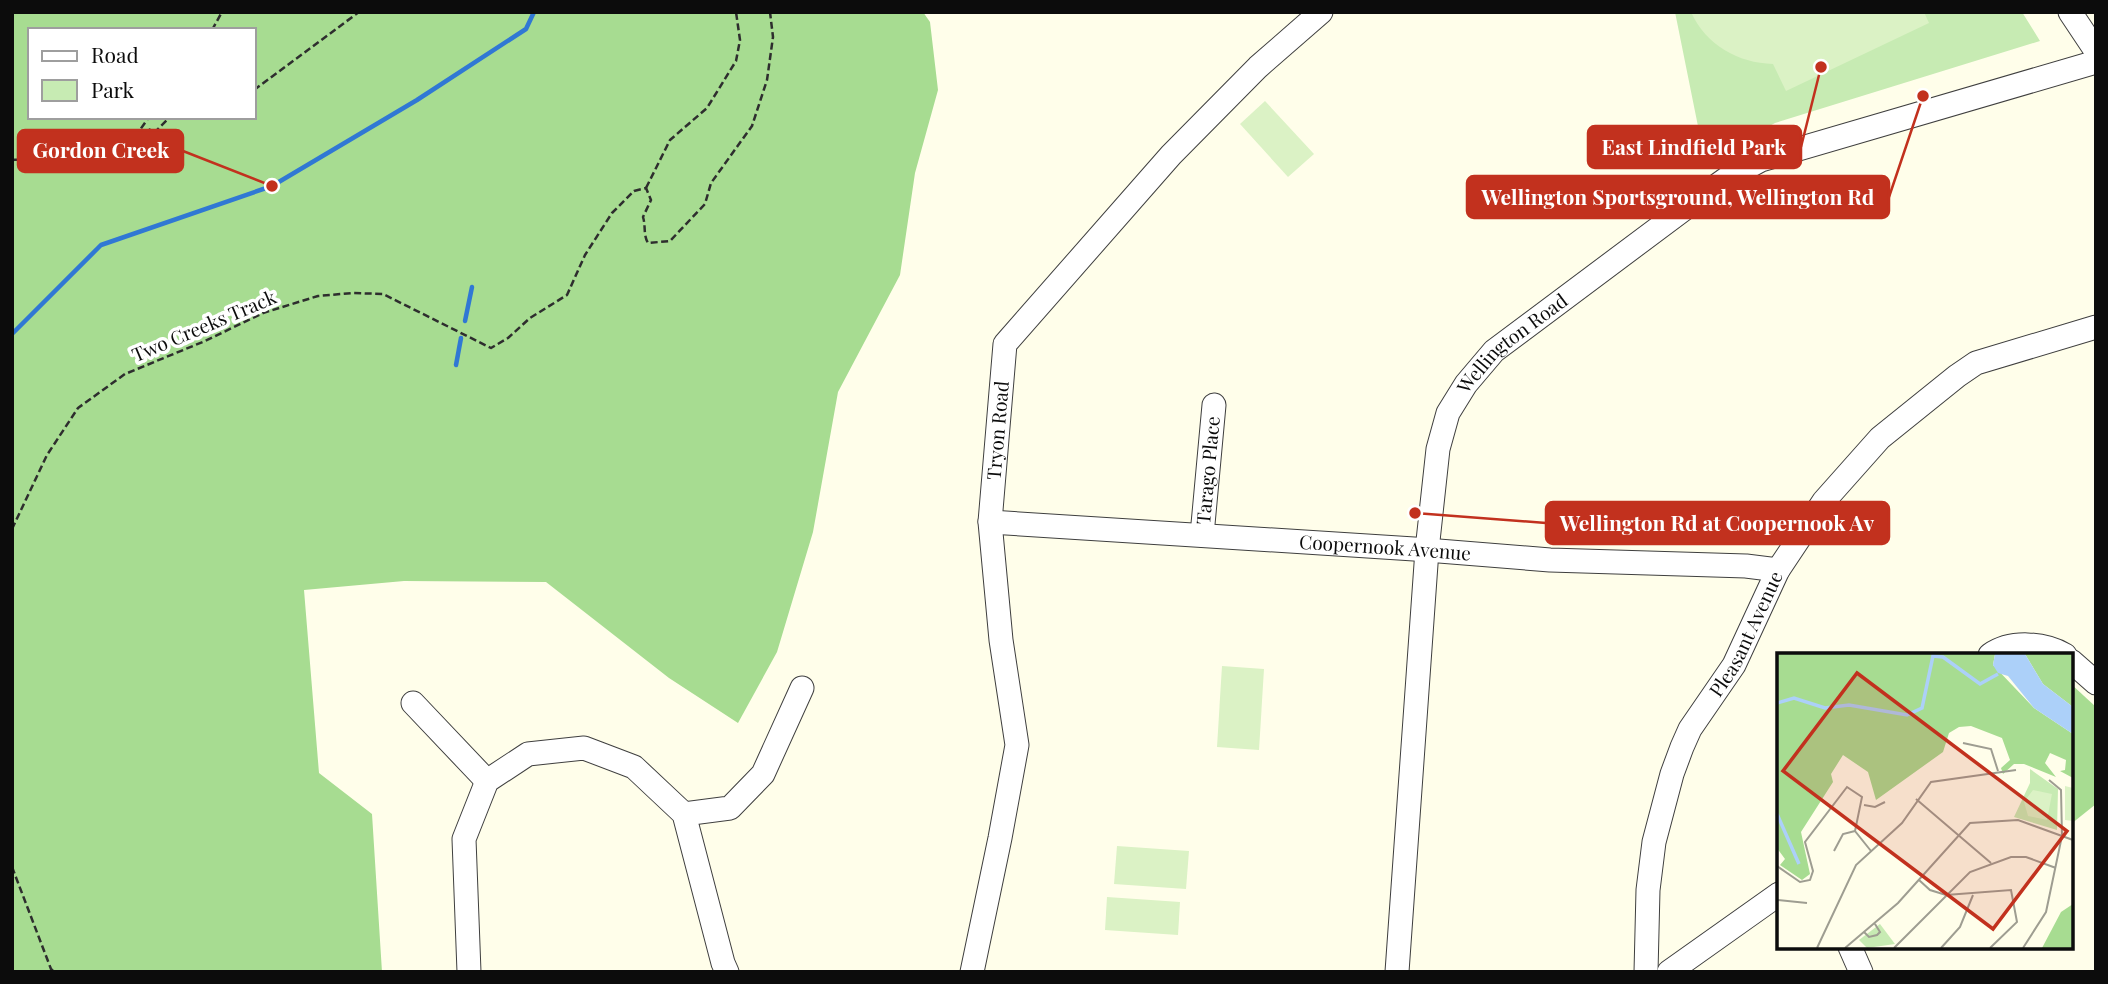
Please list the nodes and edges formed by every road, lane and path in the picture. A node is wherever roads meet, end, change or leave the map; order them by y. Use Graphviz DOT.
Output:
graph roads {
  1 [pos="222,12"];
  2 [pos="359,12"];
  3 [pos="736,12"];
  4 [pos="770,12"];
  5 [pos="1321,12"];
  6 [pos="2070,12"];
  7 [pos="213,28"];
  8 [pos="2096,51"];
  9 [pos="2096,62"];
  10 [pos="256,89"];
  11 [pos="148,119"];
  12 [pos="168,119"];
  13 [pos="133,140"];
  14 [pos="12,160"];
  15 [pos="646,188"];
  16 [pos="2096,327"];
  17 [pos="1214,405"];
  18 [pos="990,522"];
  19 [pos="12,529"];
  20 [pos="1202,535"];
  21 [pos="1427,550"];
  22 [pos="1778,570"];
  23 [pos="1993,653"];
  24 [pos="2059,653"];
  25 [pos="2073,663"];
  26 [pos="2096,684"];
  27 [pos="802,688"];
  28 [pos="413,704"];
  29 [pos="487,781"];
  30 [pos="684,814"];
  31 [pos="12,867"];
  32 [pos="1777,895"];
  33 [pos="1851,949"];
  34 [pos="54,972"];
  35 [pos="469,972"];
  36 [pos="727,972"];
  37 [pos="972,972"];
  38 [pos="1397,972"];
  39 [pos="1646,972"];
  40 [pos="1669,972"];
  41 [pos="1861,972"];
  1 -- 7 [label="path"];
  2 -- 10 [label="path"];
  3 -- 15 [label="path"];
  4 -- 15 [label="path"];
  5 -- 18 [label="street, Tryon Road"];
  6 -- 8 [label="street"];
  9 -- 21 [label="street, Wellington Road"];
  11 -- 13 [label="path"];
  12 -- 13 [label="path"];
  13 -- 14 [label="path"];
  15 -- 19 [label="path, Two Creeks Track"];
  16 -- 22 [label="street, Pleasant Avenue"];
  17 -- 20 [label="street, Tarago Place"];
  18 -- 20 [label="street, Coopernook Avenue"];
  18 -- 37 [label="street, Tryon Road"];
  20 -- 21 [label="street, Coopernook Avenue"];
  21 -- 22 [label="street, Coopernook Avenue"];
  21 -- 38 [label="street, Wellington Road"];
  22 -- 39 [label="street, Pleasant Avenue"];
  23 -- 24 [label="street"];
  25 -- 26 [label="street"];
  27 -- 30 [label="street"];
  28 -- 29 [label="street"];
  29 -- 30 [label="street"];
  29 -- 35 [label="street"];
  30 -- 36 [label="street"];
  31 -- 34 [label="path"];
  32 -- 40 [label="street"];
  33 -- 41 [label="street"];
}
